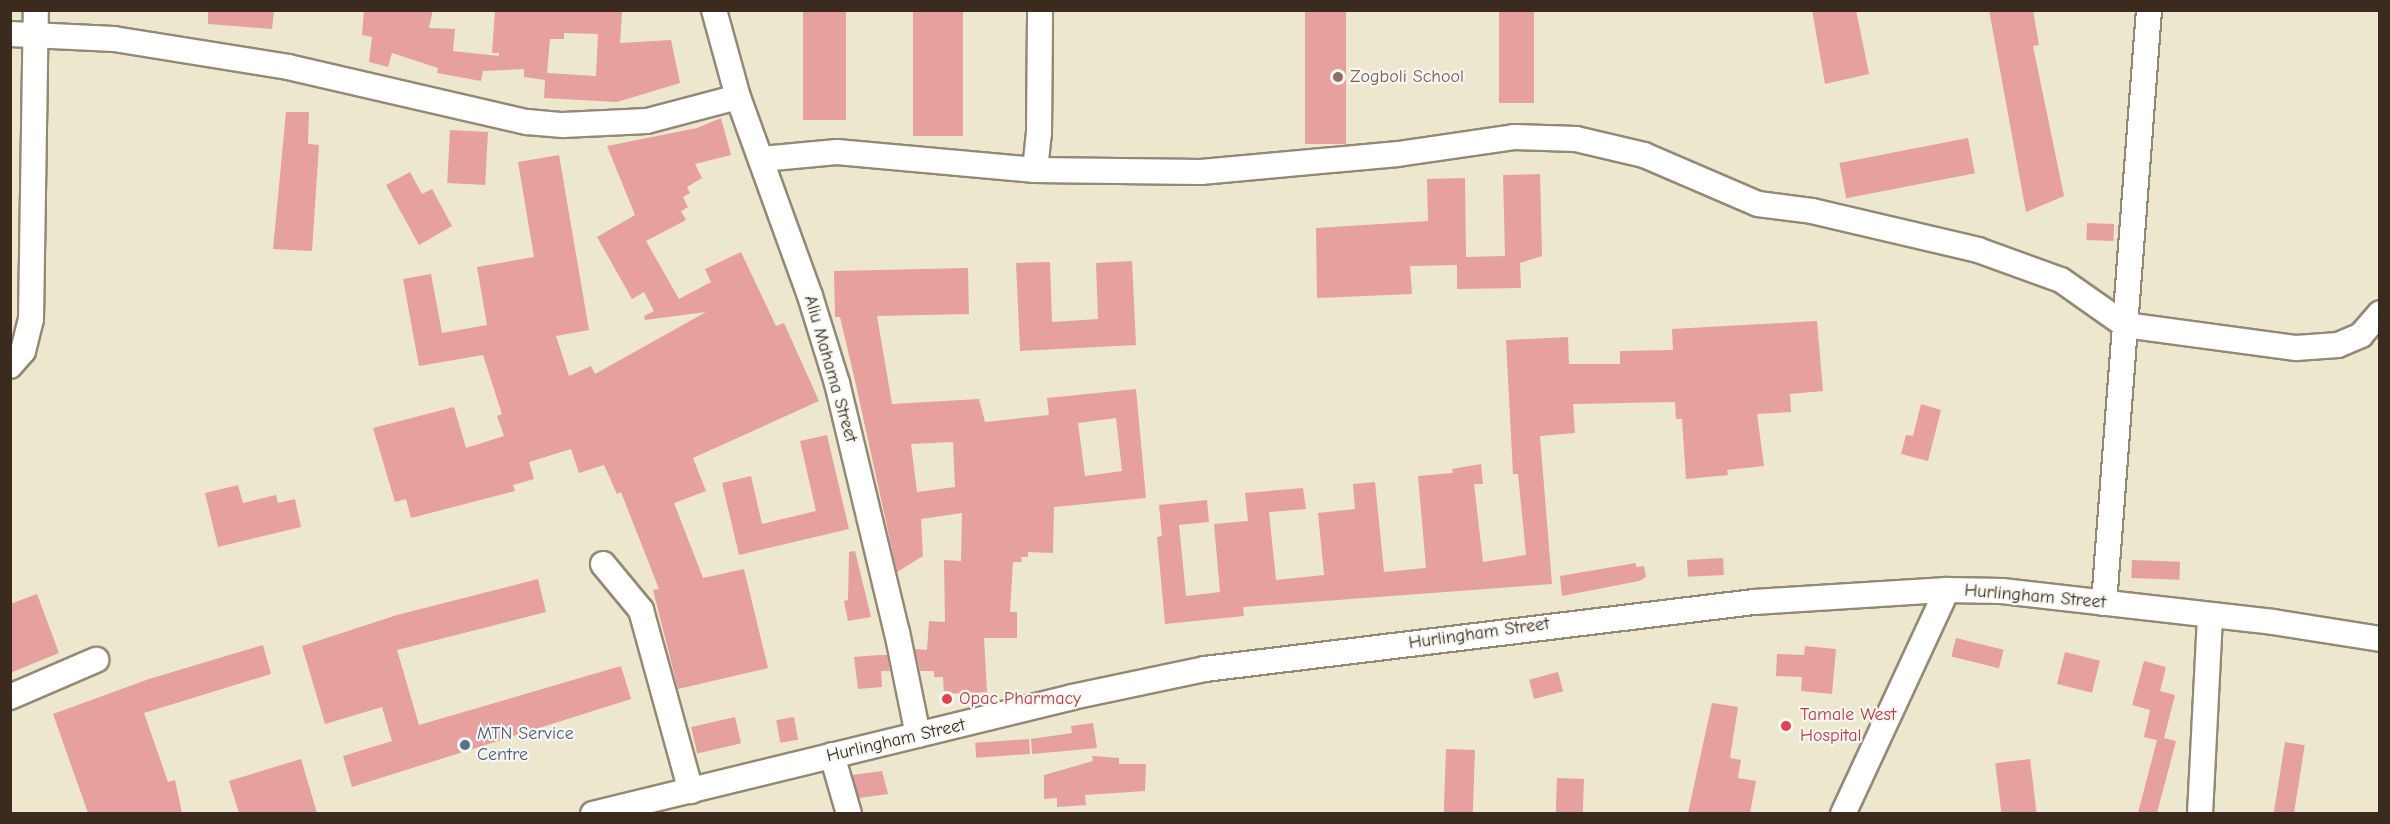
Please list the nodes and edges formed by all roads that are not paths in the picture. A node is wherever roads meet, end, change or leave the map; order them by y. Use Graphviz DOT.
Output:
graph roads {
  1 [pos="714,10"];
  2 [pos="1040,10"];
  3 [pos="2149,10"];
  4 [pos="37,22"];
  5 [pos="10,34"];
  6 [pos="738,97"];
  7 [pos="762,159"];
  8 [pos="1035,170"];
  9 [pos="2379,313"];
  10 [pos="2125,324"];
  11 [pos="10,366"];
  12 [pos="603,564"];
  13 [pos="1947,590"];
  14 [pos="2104,603"];
  15 [pos="2210,616"];
  16 [pos="2379,639"];
  17 [pos="96,660"];
  18 [pos="10,697"];
  19 [pos="918,735"];
  20 [pos="832,755"];
  21 [pos="691,791"];
  22 [pos="593,813"];
  23 [pos="849,813"];
  24 [pos="1843,813"];
  25 [pos="2200,813"];
  1 -- 6 [label="street, Aliu Mahama Street"];
  2 -- 8 [label="street"];
  3 -- 10 [label="street"];
  4 -- 5 [label="street"];
  4 -- 6 [label="street"];
  4 -- 11 [label="street"];
  6 -- 7 [label="street, Aliu Mahama Street"];
  7 -- 8 [label="street"];
  7 -- 19 [label="street, Aliu Mahama Street"];
  8 -- 10 [label="street"];
  9 -- 10 [label="street"];
  10 -- 14 [label="street"];
  12 -- 21 [label="street"];
  13 -- 14 [label="street, Hurlingham Street"];
  13 -- 19 [label="street, Hurlingham Street"];
  13 -- 24 [label="street"];
  14 -- 15 [label="street, Hurlingham Street"];
  15 -- 16 [label="street, Hurlingham Street"];
  15 -- 25 [label="street"];
  17 -- 18 [label="street"];
  19 -- 20 [label="street, Hurlingham Street"];
  20 -- 21 [label="street, Hurlingham Street"];
  20 -- 23 [label="street"];
  21 -- 22 [label="street, Hurlingham Street"];
}
